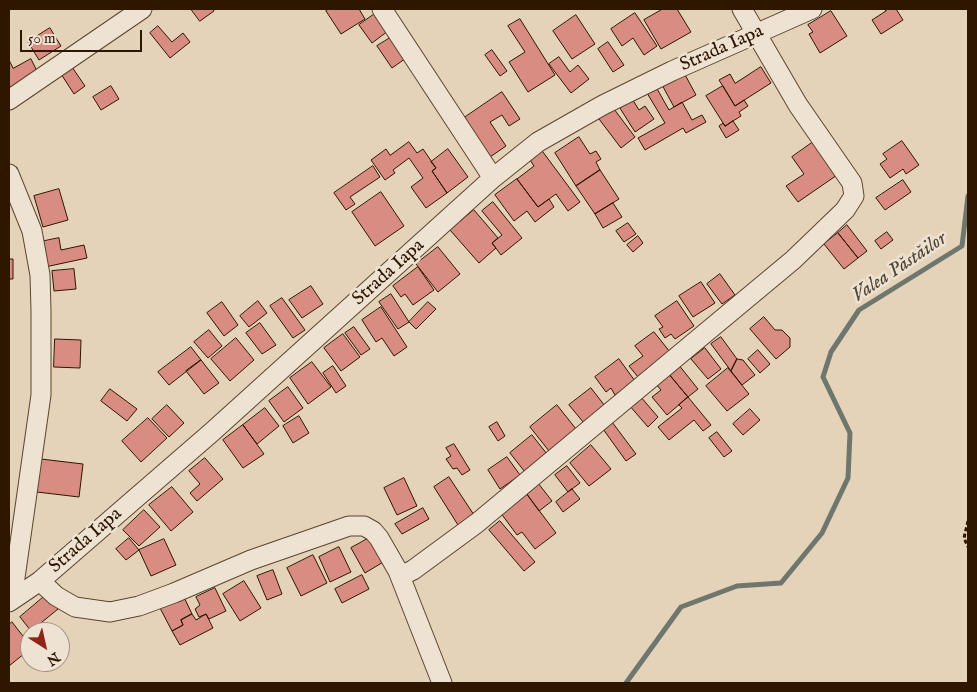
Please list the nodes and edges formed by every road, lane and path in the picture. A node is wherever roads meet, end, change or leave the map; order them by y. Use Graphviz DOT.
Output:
graph roads {
  1 [pos="142,9"];
  2 [pos="382,9"];
  3 [pos="742,9"];
  4 [pos="812,9"];
  5 [pos="755,34"];
  6 [pos="9,100"];
  7 [pos="9,174"];
  8 [pos="492,178"];
  9 [pos="968,522"];
  10 [pos="968,547"];
  11 [pos="398,571"];
  12 [pos="40,581"];
  13 [pos="10,600"];
  14 [pos="442,683"];
  1 -- 6 [label="street"];
  2 -- 8 [label="street"];
  3 -- 5 [label="street"];
  4 -- 5 [label="street, Strada Iapa"];
  5 -- 8 [label="street, Strada Iapa"];
  5 -- 11 [label="street"];
  7 -- 13 [label="street"];
  8 -- 12 [label="street, Strada Iapa"];
  9 -- 10 [label="path"];
  11 -- 12 [label="street"];
  11 -- 14 [label="street"];
  12 -- 13 [label="street, Strada Iapa"];
}
